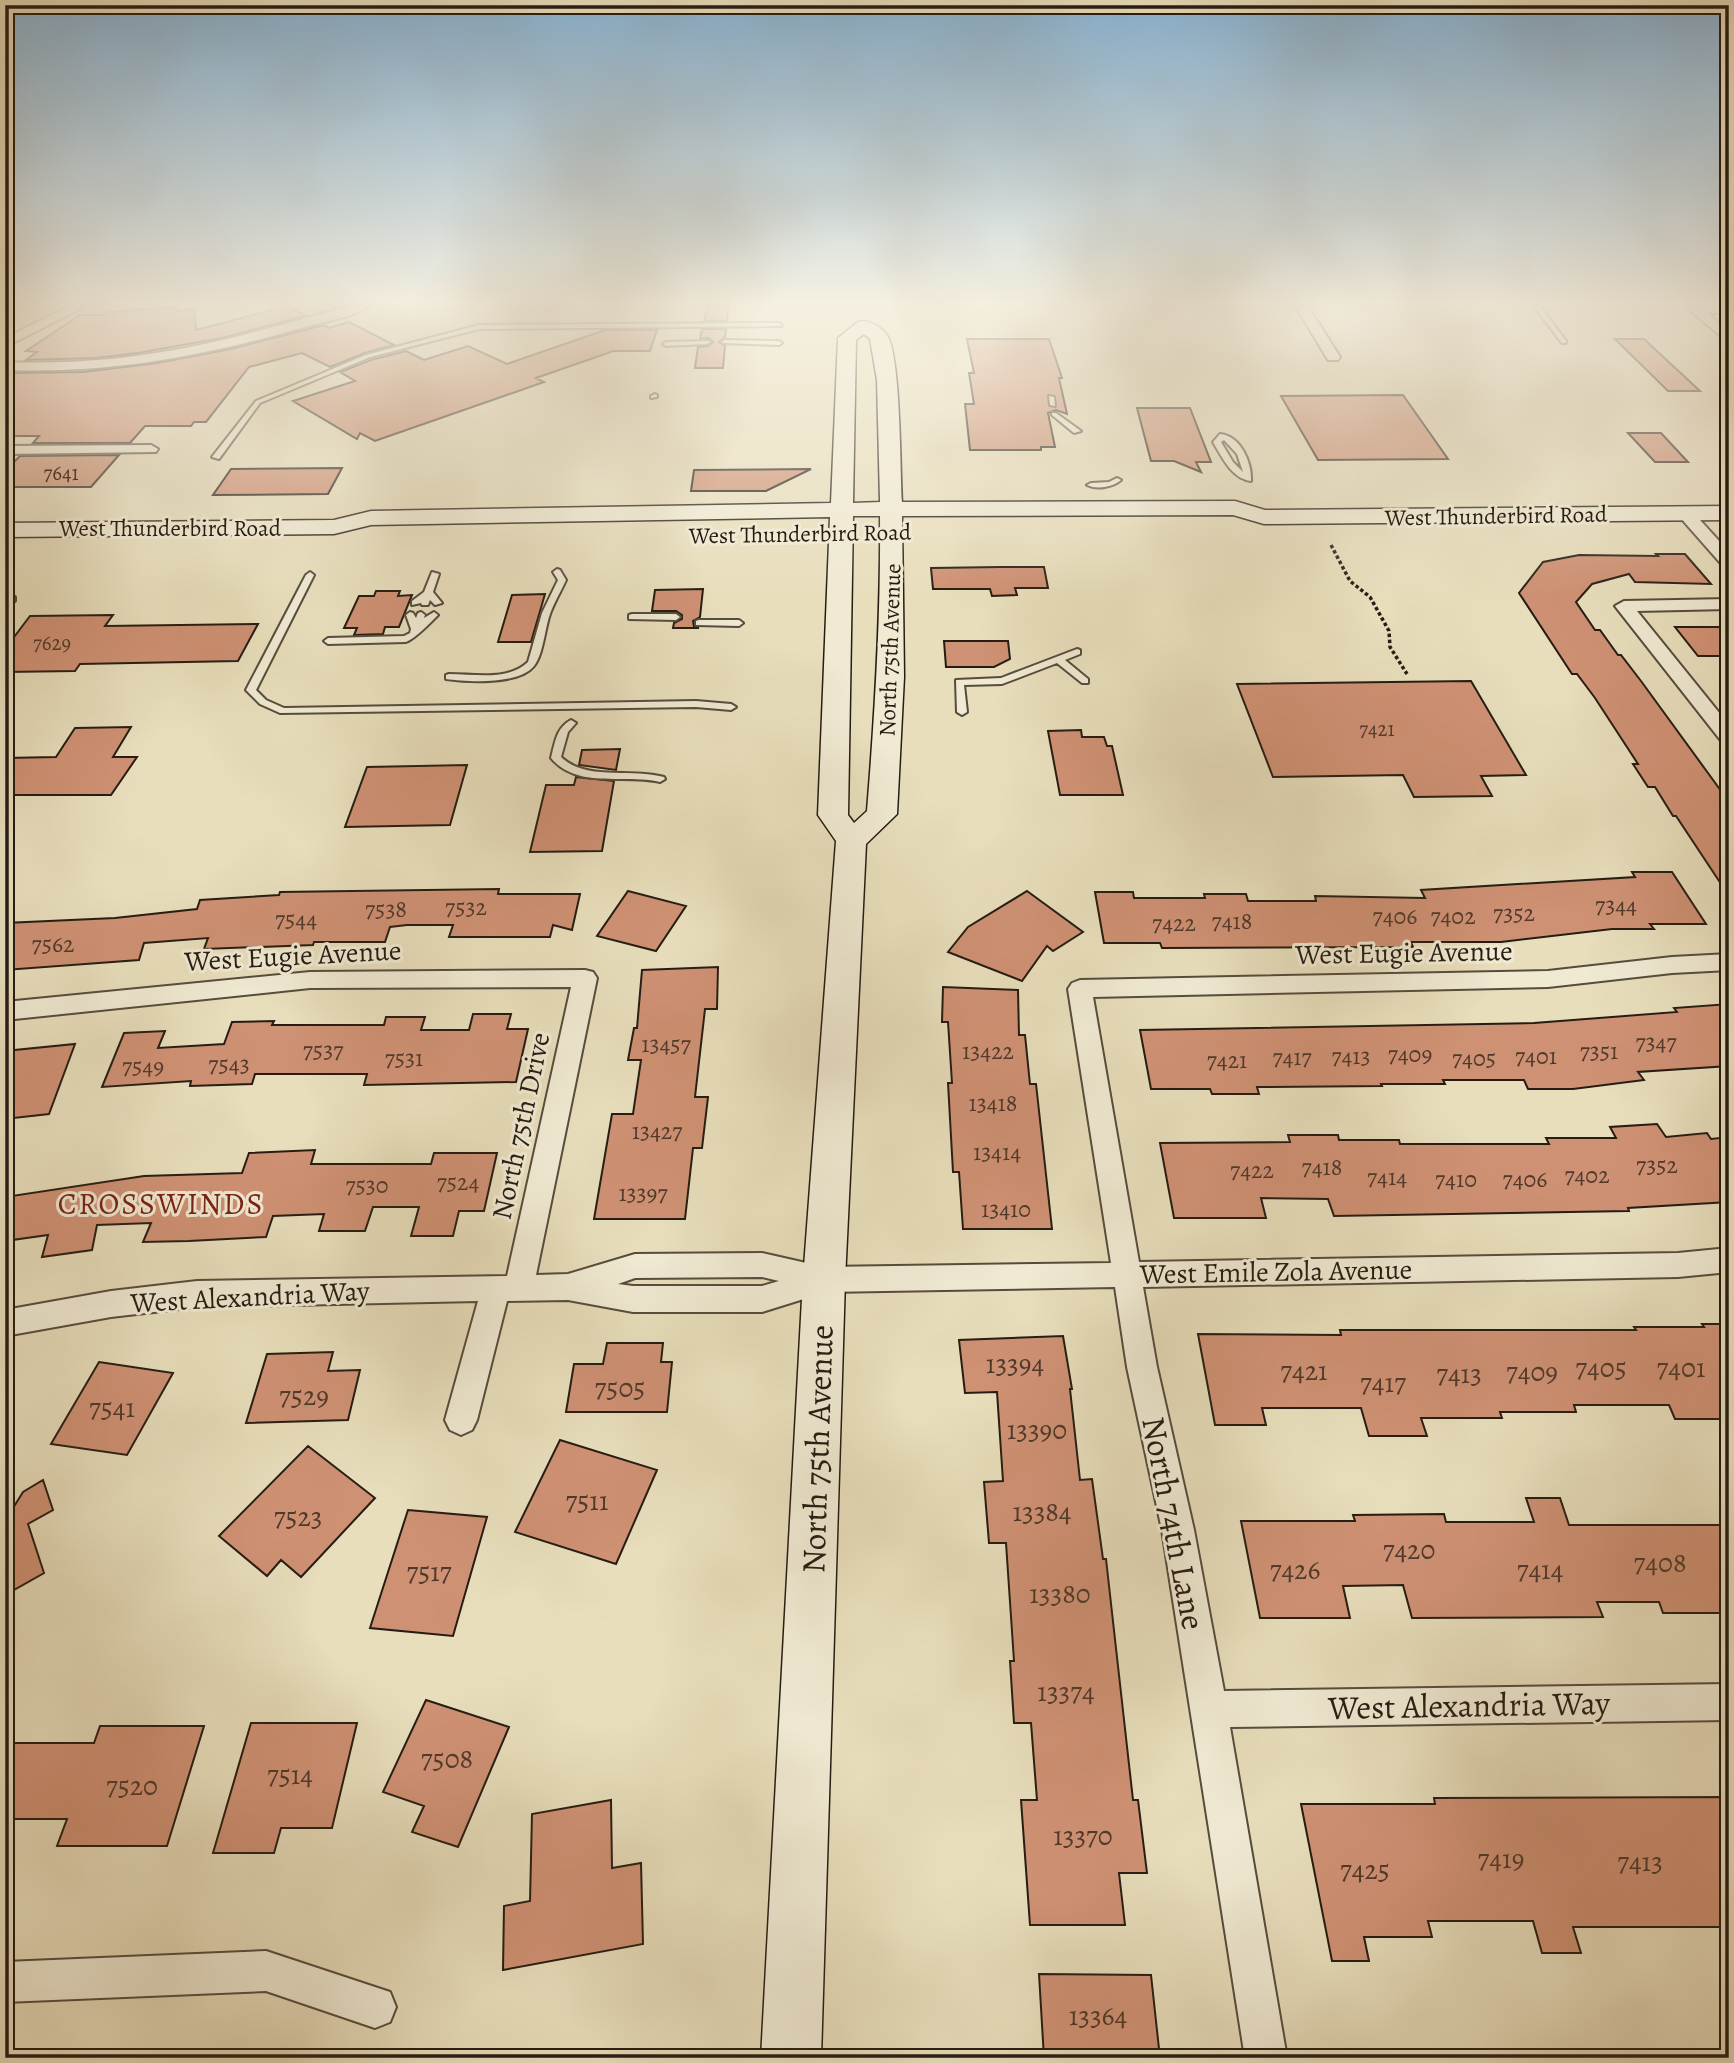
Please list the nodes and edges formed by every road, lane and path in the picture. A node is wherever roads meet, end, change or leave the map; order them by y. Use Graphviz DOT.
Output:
graph roads {
  1 [pos="260,401"];
  2 [pos="842,401"];
  3 [pos="889,401"];
  4 [pos="1054,414"];
  5 [pos="1077,431"];
  6 [pos="150,449"];
  7 [pos="5,450"];
  8 [pos="216,457"];
  9 [pos="1248,479"];
  10 [pos="1117,480"];
  11 [pos="1091,485"];
  12 [pos="1685,513"];
  13 [pos="1729,513"];
  14 [pos="1264,517"];
  15 [pos="899,525"];
  16 [pos="835,526"];
  17 [pos="334,527"];
  18 [pos="5,530"];
  19 [pos="1164,530"];
  20 [pos="392,540"];
  21 [pos="1331,545"];
  22 [pos="1729,562"];
  23 [pos="556,572"];
  24 [pos="435,574"];
  25 [pos="310,575"];
  26 [pos="429,593"];
  27 [pos="420,603"];
  28 [pos="438,603"];
  29 [pos="1729,604"];
  30 [pos="410,615"];
  31 [pos="421,615"];
  32 [pos="434,615"];
  33 [pos="631,620"];
  34 [pos="675,620"];
  35 [pos="699,620"];
  36 [pos="739,623"];
  37 [pos="416,629"];
  38 [pos="328,641"];
  39 [pos="1077,652"];
  40 [pos="1058,659"];
  41 [pos="1407,674"];
  42 [pos="449,677"];
  43 [pos="1085,681"];
  44 [pos="731,707"];
  45 [pos="962,712"];
  46 [pos="570,723"];
  47 [pos="1729,738"];
  48 [pos="660,779"];
  49 [pos="851,841"];
  50 [pos="1729,962"];
  51 [pos="585,978"];
  52 [pos="1080,989"];
  53 [pos="5,1011"];
  54 [pos="1729,1260"];
  55 [pos="1126,1274"];
  56 [pos="824,1280"];
  57 [pos="508,1288"];
  58 [pos="5,1322"];
  59 [pos="461,1420"];
  60 [pos="1729,1702"];
  61 [pos="1209,1709"];
  62 [pos="5,1982"];
  63 [pos="375,2007"];
  64 [pos="791,2058"];
  65 [pos="1266,2058"];
  1 -- 8 [label="lane"];
  2 -- 16 [label="main road, North 75th Avenue"];
  3 -- 15 [label="main road, North 75th Avenue"];
  4 -- 5 [label="lane"];
  6 -- 7 [label="street"];
  9 -- 9 [label="lane"];
  10 -- 11 [label="lane"];
  12 -- 13 [label="main road, West Thunderbird Road"];
  12 -- 14 [label="main road, West Thunderbird Road"];
  12 -- 22 [label="street"];
  14 -- 15 [label="main road, West Thunderbird Road"];
  14 -- 19 [label="main road, West Thunderbird Road"];
  15 -- 16 [label="main road, West Thunderbird Road"];
  15 -- 49 [label="main road, North 75th Avenue"];
  16 -- 17 [label="main road, West Thunderbird Road"];
  16 -- 49 [label="main road, North 75th Avenue"];
  17 -- 18 [label="main road, West Thunderbird Road"];
  17 -- 20 [label="main road, West Thunderbird Road"];
  21 -- 41 [label="path"];
  23 -- 42 [label="lane"];
  24 -- 26 [label="lane"];
  25 -- 44 [label="lane"];
  26 -- 27 [label="lane"];
  26 -- 28 [label="lane"];
  29 -- 47 [label="street"];
  30 -- 37 [label="lane"];
  31 -- 37 [label="lane"];
  32 -- 37 [label="lane"];
  33 -- 34 [label="lane"];
  35 -- 36 [label="lane"];
  37 -- 38 [label="lane"];
  39 -- 40 [label="lane"];
  40 -- 43 [label="lane"];
  40 -- 45 [label="lane"];
  46 -- 48 [label="lane"];
  49 -- 56 [label="main road, North 75th Avenue"];
  50 -- 52 [label="street, West Eugie Avenue"];
  51 -- 53 [label="street, West Eugie Avenue"];
  51 -- 57 [label="street, North 75th Drive"];
  52 -- 55 [label="street, North 74th Lane"];
  54 -- 55 [label="street, West Emile Zola Avenue"];
  55 -- 56 [label="street, West Emile Zola Avenue"];
  55 -- 61 [label="street, North 74th Lane"];
  56 -- 57 [label="street, West Alexandria Way"];
  56 -- 64 [label="main road, North 75th Avenue"];
  57 -- 58 [label="street, West Alexandria Way"];
  57 -- 59 [label="street"];
  60 -- 61 [label="street, West Alexandria Way"];
  61 -- 65 [label="street, North 74th Lane"];
  62 -- 63 [label="street"];
}
